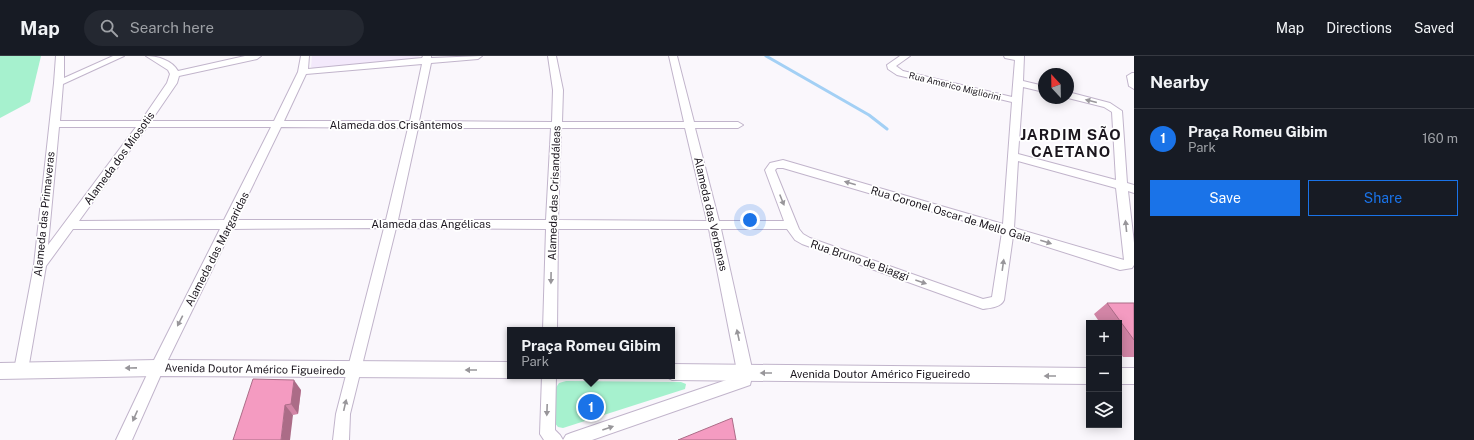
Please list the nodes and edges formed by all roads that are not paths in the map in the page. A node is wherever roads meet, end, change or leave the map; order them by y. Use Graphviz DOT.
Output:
graph roads {
  1 [pos="60,56"];
  2 [pos="120,56"];
  3 [pos="150,56"];
  4 [pos="257,56"];
  5 [pos="305,56"];
  6 [pos="478,56"];
  7 [pos="552,56"];
  8 [pos="673,56"];
  9 [pos="906,56"];
  10 [pos="1008,56"];
  11 [pos="1020,57"];
  12 [pos="428,58"];
  13 [pos="303,72"];
  14 [pos="175,74"];
  15 [pos="1134,76"];
  16 [pos="59,83"];
  17 [pos="1019,83"];
  18 [pos="1134,86"];
  19 [pos="1038,88"];
  20 [pos="1074,97"];
  21 [pos="1018,101"];
  22 [pos="54,124"];
  23 [pos="144,124"];
  24 [pos="278,125"];
  25 [pos="415,125"];
  26 [pos="556,125"];
  27 [pos="690,125"];
  28 [pos="738,125"];
  29 [pos="1012,156"];
  30 [pos="774,165"];
  31 [pos="1122,186"];
  32 [pos="1134,189"];
  33 [pos="229,224"];
  34 [pos="391,224"];
  35 [pos="70,225"];
  36 [pos="552,225"];
  37 [pos="714,225"];
  38 [pos="792,225"];
  39 [pos="1008,230"];
  40 [pos="58,241"];
  41 [pos="42,243"];
  42 [pos="40,265"];
  43 [pos="550,327"];
  44 [pos="157,368"];
  45 [pos="22,370"];
  46 [pos="353,370"];
  47 [pos="507,370"];
  48 [pos="0,371"];
  49 [pos="675,372"];
  50 [pos="746,373"];
  51 [pos="1086,376"];
  52 [pos="1122,376"];
  53 [pos="1134,376"];
  54 [pos="549,379"];
  55 [pos="124,440"];
  56 [pos="341,440"];
  57 [pos="555,440"];
  58 [pos="571,440"];
  1 -- 16 [label="street, Alameda das Primaveras"];
  2 -- 16 [label="street"];
  3 -- 14 [label="street"];
  4 -- 14 [label="street"];
  5 -- 13 [label="street, Alameda das Margaridas"];
  6 -- 12 [label="street"];
  7 -- 26 [label="street, Alameda das Crisandáleas"];
  8 -- 27 [label="street, Alameda das Verbenas"];
  9 -- 21 [label="street, Rua Americo Migliorini"];
  10 -- 11 [label="street"];
  11 -- 17 [label="street"];
  12 -- 13 [label="street"];
  12 -- 25 [label="street"];
  13 -- 24 [label="street, Alameda das Margaridas"];
  14 -- 23 [label="street, Alameda dos Miosotis"];
  15 -- 18 [label="street"];
  16 -- 22 [label="street, Alameda das Primaveras"];
  17 -- 19 [label="street"];
  17 -- 21 [label="street"];
  31 -- 20 [label="street, one-way"];
  21 -- 29 [label="street"];
  22 -- 23 [label="street, Alameda dos Crisântemos"];
  22 -- 41 [label="street, Alameda das Primaveras"];
  23 -- 24 [label="street, Alameda dos Crisântemos"];
  23 -- 35 [label="street, Alameda dos Miosotis"];
  24 -- 25 [label="street, Alameda dos Crisântemos"];
  24 -- 33 [label="street, Alameda das Margaridas"];
  25 -- 26 [label="street, Alameda dos Crisântemos"];
  25 -- 34 [label="street"];
  26 -- 27 [label="street, Alameda dos Crisântemos"];
  26 -- 36 [label="street, Alameda das Crisandáleas"];
  27 -- 28 [label="street, Alameda dos Crisântemos"];
  27 -- 37 [label="street, Alameda das Verbenas"];
  29 -- 31 [label="street"];
  29 -- 39 [label="street"];
  30 -- 38 [label="street, Rua Bruno de Biaggi, one-way"];
  39 -- 30 [label="street, Rua Coronel Oscar de Mello Gaia, one-way"];
  31 -- 32 [label="street"];
  39 -- 31 [label="street, Rua Coronel Oscar de Mello Gaia, one-way"];
  33 -- 34 [label="street, Alameda das Angélicas"];
  33 -- 35 [label="street, Alameda das Angélicas"];
  33 -- 44 [label="street, Alameda das Margaridas, one-way"];
  34 -- 36 [label="street, Alameda das Angélicas"];
  34 -- 46 [label="street"];
  35 -- 40 [label="street, Alameda dos Miosotis"];
  36 -- 37 [label="street, Alameda das Angélicas"];
  36 -- 43 [label="street, Alameda das Crisandáleas, one-way"];
  37 -- 38 [label="street, Alameda das Angélicas"];
  50 -- 37 [label="street, Alameda das Verbenas, one-way"];
  38 -- 39 [label="street, Rua Bruno de Biaggi, one-way"];
  40 -- 41 [label="street"];
  40 -- 42 [label="street, Alameda dos Miosotis"];
  41 -- 42 [label="street, Alameda das Primaveras"];
  42 -- 45 [label="street, Alameda das Primaveras"];
  44 -- 45 [label="main road, Avenida Doutor Américo Figueiredo, one-way"];
  44 -- 46 [label="main road, Avenida Doutor Américo Figueiredo"];
  44 -- 55 [label="street, Alameda das Margaridas, one-way"];
  45 -- 48 [label="main road, Avenida Doutor Américo Figueiredo"];
  47 -- 46 [label="main road, Avenida Doutor Américo Figueiredo, one-way"];
  56 -- 46 [label="street, one-way"];
  49 -- 50 [label="main road, Avenida Doutor Américo Figueiredo"];
  51 -- 50 [label="main road, Avenida Doutor Américo Figueiredo, one-way"];
  58 -- 50 [label="street, one-way"];
  52 -- 53 [label="main road"];
  54 -- 57 [label="street, one-way"];
}
